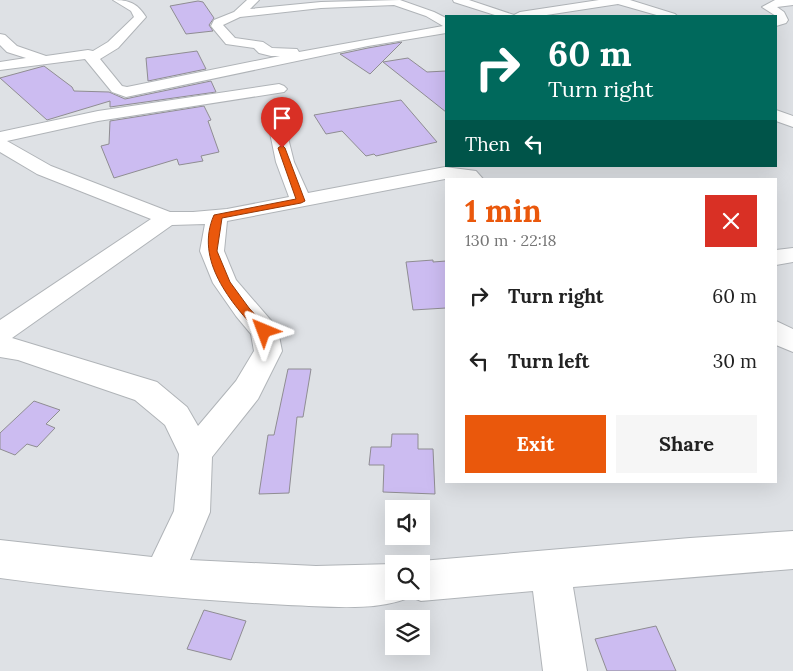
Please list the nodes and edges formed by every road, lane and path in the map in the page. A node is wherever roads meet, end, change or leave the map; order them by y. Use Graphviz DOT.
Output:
graph roads {
  1 [pos="118,0"];
  2 [pos="252,0"];
  3 [pos="333,0"];
  4 [pos="458,0"];
  5 [pos="619,0"];
  6 [pos="793,2"];
  7 [pos="354,3"];
  8 [pos="238,14"];
  9 [pos="506,15"];
  10 [pos="526,15"];
  11 [pos="668,15"];
  12 [pos="445,22"];
  13 [pos="777,22"];
  14 [pos="445,29"];
  15 [pos="0,38"];
  16 [pos="328,51"];
  17 [pos="92,57"];
  18 [pos="42,59"];
  19 [pos="0,66"];
  20 [pos="279,90"];
  21 [pos="777,115"];
  22 [pos="275,118"];
  23 [pos="793,122"];
  24 [pos="0,137"];
  25 [pos="0,144"];
  26 [pos="23,158"];
  27 [pos="0,168"];
  28 [pos="471,178"];
  29 [pos="301,201"];
  30 [pos="218,216"];
  31 [pos="167,218"];
  32 [pos="793,255"];
  33 [pos="777,258"];
  34 [pos="777,332"];
  35 [pos="0,333"];
  36 [pos="793,342"];
  37 [pos="0,346"];
  38 [pos="196,453"];
  39 [pos="793,550"];
  40 [pos="0,559"];
  41 [pos="550,570"];
  42 [pos="163,578"];
  43 [pos="430,580"];
  44 [pos="385,585"];
  45 [pos="565,671"];
  1 -- 17 [label="street"];
  2 -- 8 [label="street"];
  3 -- 7 [label="street"];
  4 -- 9 [label="street"];
  5 -- 10 [label="street"];
  5 -- 11 [label="street"];
  6 -- 13 [label="street"];
  7 -- 8 [label="street"];
  7 -- 12 [label="street"];
  8 -- 16 [label="street"];
  14 -- 16 [label="street"];
  15 -- 18 [label="street"];
  16 -- 17 [label="street"];
  17 -- 18 [label="street"];
  18 -- 19 [label="street"];
  20 -- 24 [label="street"];
  21 -- 23 [label="street"];
  22 -- 29 [label="street"];
  25 -- 26 [label="street"];
  26 -- 27 [label="street"];
  26 -- 31 [label="street"];
  28 -- 29 [label="street"];
  29 -- 30 [label="street"];
  30 -- 31 [label="street"];
  30 -- 38 [label="street"];
  31 -- 35 [label="street"];
  32 -- 33 [label="street"];
  34 -- 36 [label="street"];
  37 -- 38 [label="street"];
  38 -- 42 [label="street"];
  39 -- 41 [label="street"];
  40 -- 42 [label="street"];
  41 -- 43 [label="street"];
  41 -- 45 [label="street"];
  42 -- 44 [label="street"];
}
